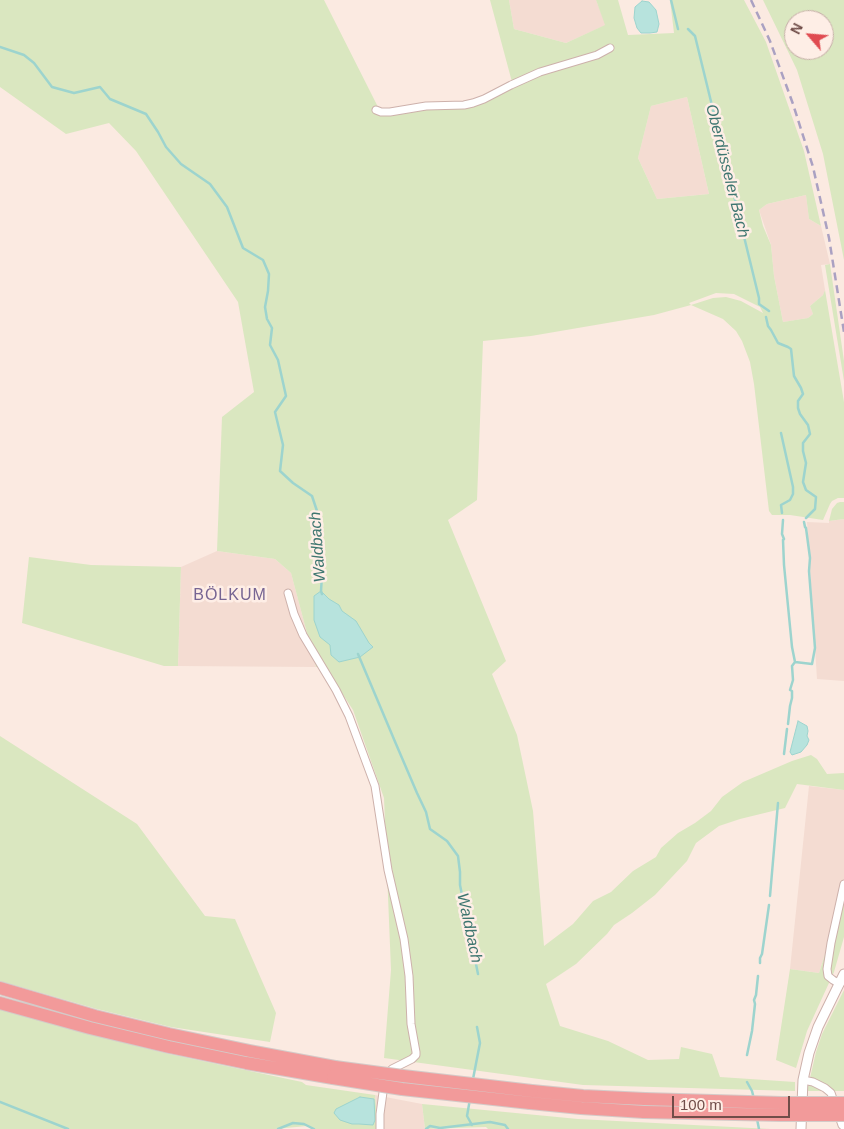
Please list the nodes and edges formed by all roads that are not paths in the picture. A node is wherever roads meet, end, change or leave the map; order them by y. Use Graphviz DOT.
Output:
graph roads {
  1 [pos="610,48"];
  2 [pos="376,110"];
  3 [pos="288,593"];
  4 [pos="844,884"];
  5 [pos="844,974"];
  6 [pos="840,984"];
  7 [pos="0,988"];
  8 [pos="0,1003"];
  9 [pos="334,1073"];
  10 [pos="804,1080"];
  11 [pos="844,1102"];
  12 [pos="645,1105"];
  13 [pos="844,1115"];
  14 [pos="844,1127"];
  15 [pos="380,1129"];
  16 [pos="801,1129"];
  1 -- 2 [label="street"];
  3 -- 15 [label="street"];
  4 -- 6 [label="street"];
  5 -- 6 [label="street"];
  6 -- 10 [label="street"];
  7 -- 9 [label="highway"];
  8 -- 9 [label="highway"];
  9 -- 12 [label="highway, bridge"];
  10 -- 14 [label="street"];
  10 -- 16 [label="street"];
  11 -- 12 [label="highway, bridge"];
  12 -- 13 [label="highway, bridge"];
}
